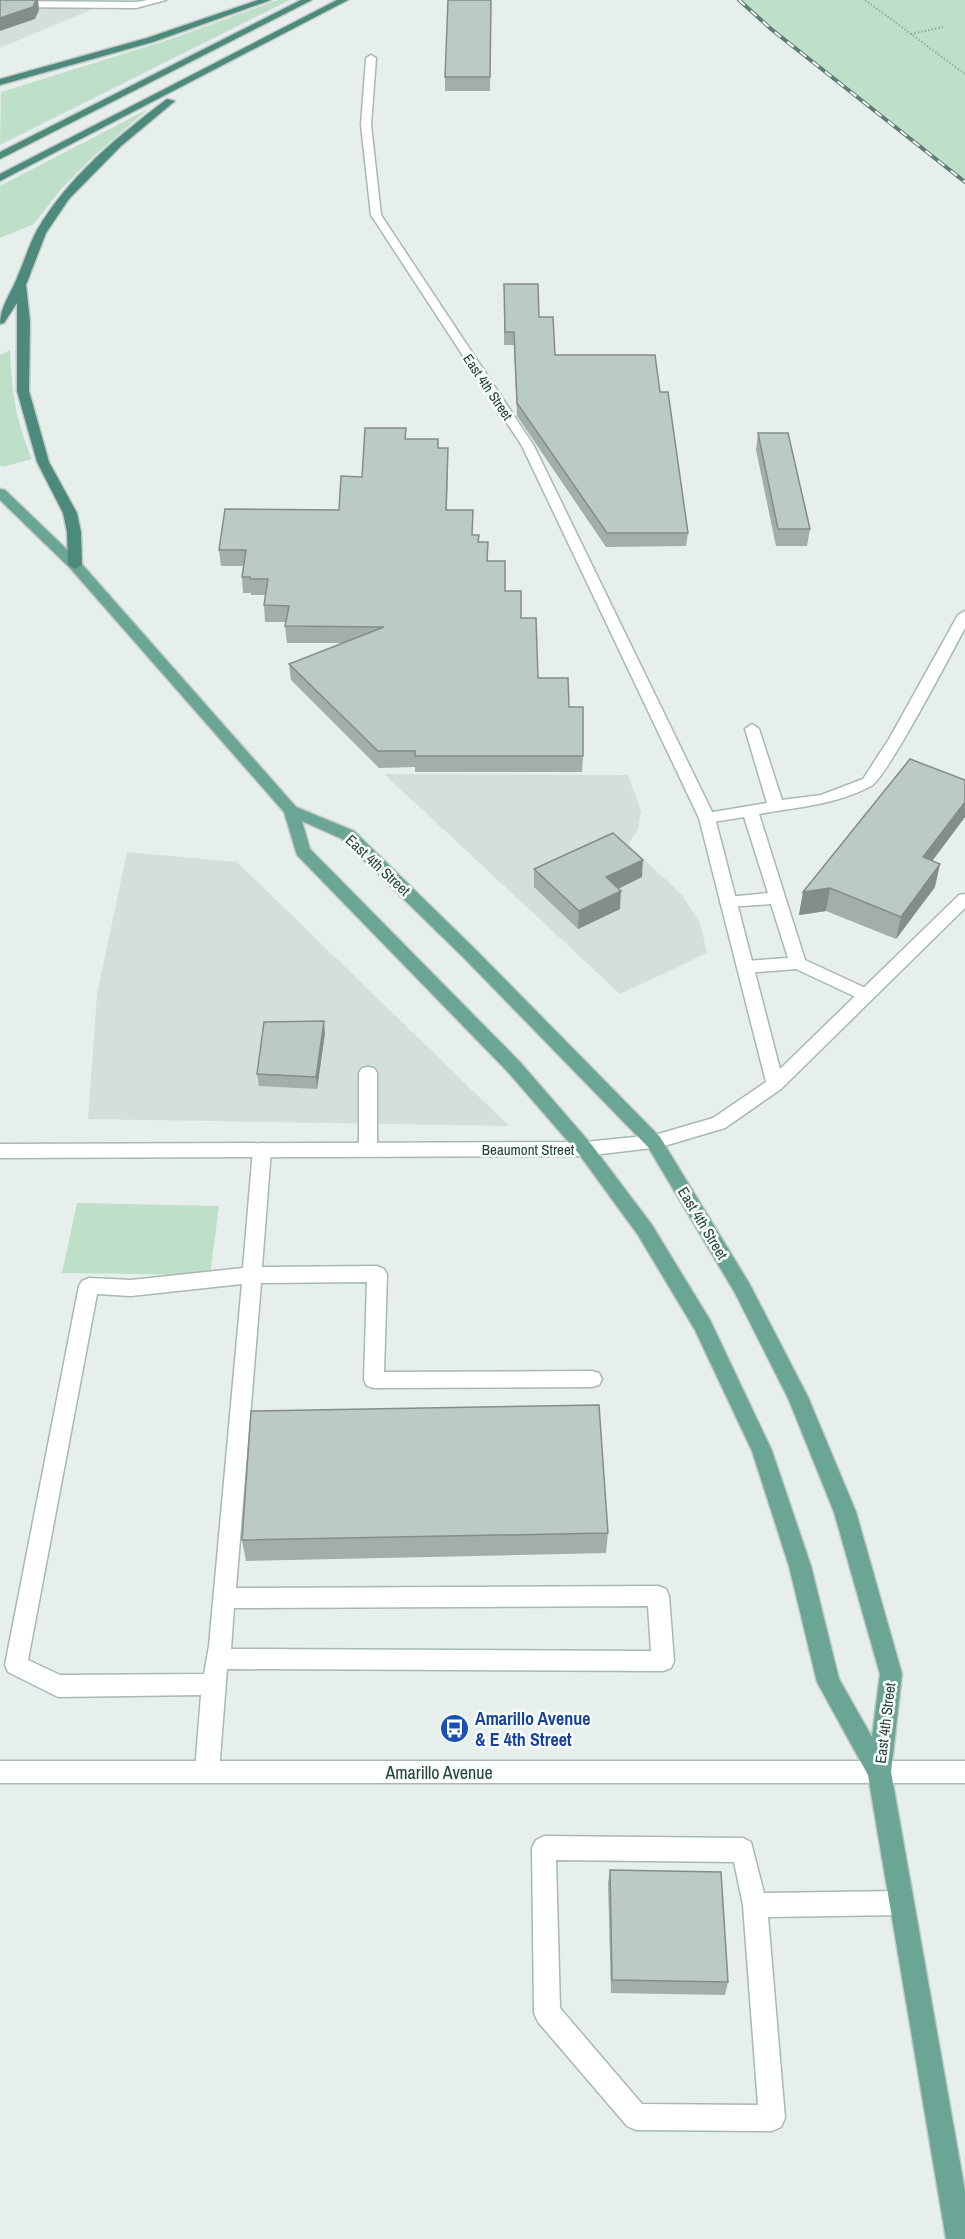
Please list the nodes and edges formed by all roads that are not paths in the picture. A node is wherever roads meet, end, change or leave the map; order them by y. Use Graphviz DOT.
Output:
graph roads {
  1 [pos="162,0"];
  2 [pos="267,0"];
  3 [pos="308,0"];
  4 [pos="344,0"];
  5 [pos="0,4"];
  6 [pos="371,58"];
  7 [pos="210,70"];
  8 [pos="0,82"];
  9 [pos="0,156"];
  10 [pos="0,178"];
  11 [pos="21,286"];
  12 [pos="0,321"];
  13 [pos="0,493"];
  14 [pos="75,565"];
  15 [pos="965,615"];
  16 [pos="752,729"];
  17 [pos="776,806"];
  18 [pos="750,810"];
  19 [pos="291,811"];
  20 [pos="707,818"];
  21 [pos="777,898"];
  22 [pos="965,899"];
  23 [pos="728,902"];
  24 [pos="798,963"];
  25 [pos="745,967"];
  26 [pos="867,995"];
  27 [pos="368,1073"];
  28 [pos="776,1084"];
  29 [pos="654,1142"];
  30 [pos="585,1149"];
  31 [pos="262,1150"];
  32 [pos="368,1150"];
  33 [pos="0,1151"];
  34 [pos="252,1275"];
  35 [pos="592,1379"];
  36 [pos="225,1598"];
  37 [pos="218,1659"];
  38 [pos="213,1684"];
  39 [pos="207,1771"];
  40 [pos="0,1772"];
  41 [pos="879,1772"];
  42 [pos="965,1772"];
  43 [pos="901,1903"];
  44 [pos="755,1905"];
  45 [pos="960,2239"];
  1 -- 5 [label="street"];
  2 -- 8 [label="highway"];
  3 -- 9 [label="highway"];
  4 -- 7 [label="highway"];
  6 -- 20 [label="street, East 4th Street"];
  7 -- 10 [label="highway"];
  7 -- 11 [label="highway"];
  11 -- 12 [label="highway"];
  11 -- 14 [label="highway"];
  13 -- 14 [label="main road, East 4th Street"];
  14 -- 19 [label="main road, East 4th Street"];
  15 -- 17 [label="street"];
  16 -- 17 [label="street"];
  17 -- 18 [label="street"];
  18 -- 20 [label="street"];
  18 -- 21 [label="street"];
  19 -- 29 [label="main road, East 4th Street"];
  19 -- 30 [label="main road, East 4th Street"];
  20 -- 23 [label="street, East 4th Street"];
  21 -- 23 [label="street"];
  21 -- 24 [label="street"];
  22 -- 26 [label="street, Beaumont Street"];
  23 -- 25 [label="street, East 4th Street"];
  24 -- 25 [label="street"];
  24 -- 26 [label="street"];
  25 -- 28 [label="street, East 4th Street"];
  26 -- 28 [label="street, Beaumont Street"];
  27 -- 32 [label="street"];
  28 -- 29 [label="street, Beaumont Street"];
  29 -- 30 [label="street, Beaumont Street"];
  29 -- 41 [label="main road, East 4th Street"];
  30 -- 32 [label="street, Beaumont Street"];
  30 -- 41 [label="main road, East 4th Street"];
  31 -- 32 [label="street, Beaumont Street"];
  31 -- 33 [label="street, Beaumont Street"];
  31 -- 34 [label="street"];
  34 -- 35 [label="street"];
  34 -- 36 [label="street"];
  34 -- 38 [label="street"];
  36 -- 37 [label="street"];
  36 -- 37 [label="street"];
  37 -- 38 [label="street"];
  38 -- 39 [label="street"];
  39 -- 40 [label="street, Amarillo Avenue"];
  39 -- 41 [label="street, Amarillo Avenue"];
  41 -- 42 [label="street, Amarillo Avenue"];
  41 -- 43 [label="main road, East 4th Street"];
  43 -- 44 [label="street"];
  43 -- 45 [label="main road, East 4th Street"];
  44 -- 44 [label="street"];
}
